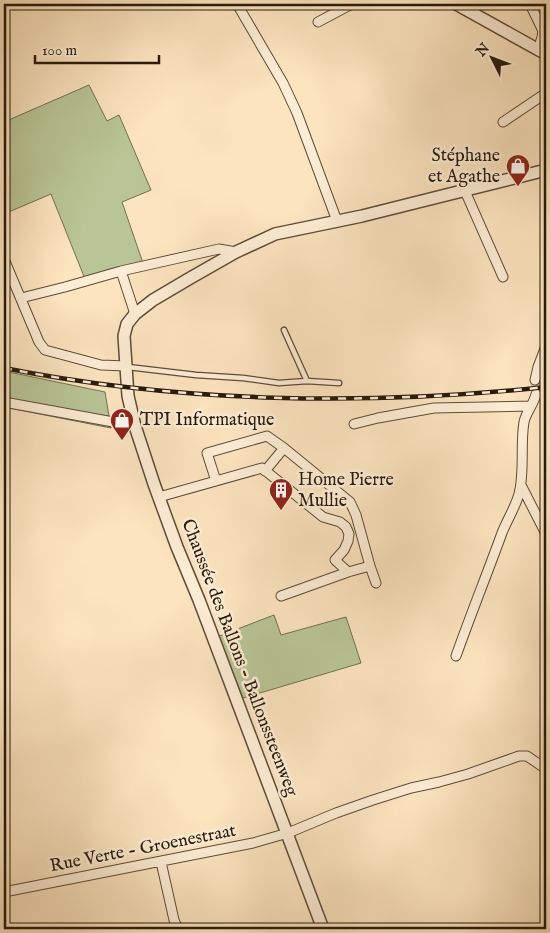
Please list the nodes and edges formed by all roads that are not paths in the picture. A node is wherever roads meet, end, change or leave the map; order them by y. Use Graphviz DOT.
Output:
graph roads {
  1 [pos="237,4"];
  2 [pos="352,4"];
  3 [pos="456,4"];
  4 [pos="530,4"];
  5 [pos="318,22"];
  6 [pos="542,52"];
  7 [pos="546,93"];
  8 [pos="504,122"];
  9 [pos="546,170"];
  10 [pos="465,191"];
  11 [pos="337,221"];
  12 [pos="236,252"];
  13 [pos="4,259"];
  14 [pos="121,271"];
  15 [pos="503,277"];
  16 [pos="21,298"];
  17 [pos="135,314"];
  18 [pos="284,330"];
  19 [pos="546,346"];
  20 [pos="126,366"];
  21 [pos="535,380"];
  22 [pos="307,381"];
  23 [pos="339,383"];
  24 [pos="536,394"];
  25 [pos="4,402"];
  26 [pos="531,406"];
  27 [pos="354,424"];
  28 [pos="135,426"];
  29 [pos="284,448"];
  30 [pos="265,470"];
  31 [pos="216,481"];
  32 [pos="521,485"];
  33 [pos="158,497"];
  34 [pos="546,534"];
  35 [pos="370,566"];
  36 [pos="348,572"];
  37 [pos="376,583"];
  38 [pos="281,596"];
  39 [pos="456,656"];
  40 [pos="546,769"];
  41 [pos="288,833"];
  42 [pos="161,862"];
  43 [pos="4,892"];
  44 [pos="181,929"];
  45 [pos="323,929"];
  1 -- 11 [label="street"];
  2 -- 5 [label="street"];
  3 -- 6 [label="street"];
  4 -- 6 [label="street"];
  7 -- 8 [label="street"];
  9 -- 10 [label="street"];
  10 -- 11 [label="street"];
  10 -- 15 [label="street"];
  11 -- 12 [label="street"];
  12 -- 14 [label="street"];
  12 -- 17 [label="street"];
  13 -- 16 [label="street"];
  14 -- 16 [label="street"];
  14 -- 17 [label="street"];
  16 -- 20 [label="street"];
  17 -- 20 [label="street, Chaussée des Ballons - Ballonssteenweg"];
  18 -- 22 [label="lane"];
  19 -- 21 [label="street"];
  20 -- 22 [label="lane"];
  20 -- 28 [label="street, Chaussée des Ballons - Ballonssteenweg"];
  22 -- 23 [label="lane"];
  24 -- 26 [label="street"];
  25 -- 28 [label="street"];
  26 -- 27 [label="street"];
  26 -- 32 [label="street"];
  28 -- 33 [label="street, Chaussée des Ballons - Ballonssteenweg"];
  29 -- 30 [label="street"];
  29 -- 31 [label="street"];
  29 -- 35 [label="street"];
  30 -- 31 [label="street"];
  30 -- 36 [label="street"];
  31 -- 33 [label="street"];
  32 -- 34 [label="street"];
  32 -- 39 [label="street"];
  33 -- 41 [label="street, Chaussée des Ballons - Ballonssteenweg"];
  35 -- 36 [label="street"];
  35 -- 37 [label="street"];
  36 -- 38 [label="street"];
  40 -- 41 [label="street, Rue Verte - Groenestraat"];
  41 -- 42 [label="street, Rue Verte - Groenestraat"];
  41 -- 45 [label="street, Chaussée des Ballons - Ballonssteenweg"];
  42 -- 43 [label="street, Rue Verte - Groenestraat"];
  42 -- 44 [label="street"];
}
